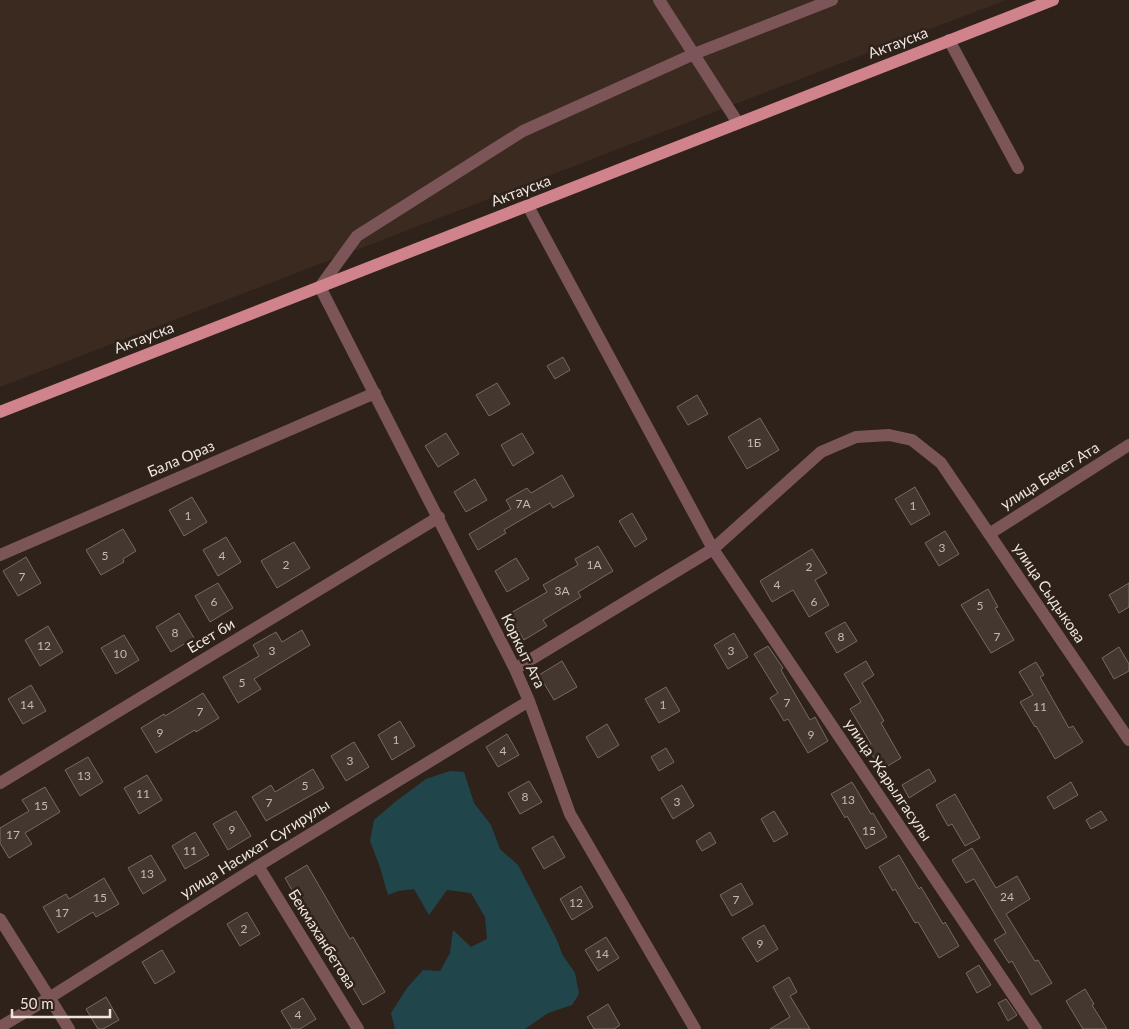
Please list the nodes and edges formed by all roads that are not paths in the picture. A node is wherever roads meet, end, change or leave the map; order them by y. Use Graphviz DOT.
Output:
graph roads {
  1 [pos="659,0"];
  2 [pos="832,0"];
  3 [pos="1054,0"];
  4 [pos="949,40"];
  5 [pos="694,54"];
  6 [pos="738,123"];
  7 [pos="1018,168"];
  8 [pos="528,206"];
  9 [pos="320,287"];
  10 [pos="375,393"];
  11 [pos="0,412"];
  12 [pos="1129,446"];
  13 [pos="439,517"];
  14 [pos="989,534"];
  15 [pos="713,549"];
  16 [pos="0,555"];
  17 [pos="515,669"];
  18 [pos="529,701"];
  19 [pos="1129,740"];
  20 [pos="0,783"];
  21 [pos="258,866"];
  22 [pos="0,919"];
  23 [pos="49,998"];
  24 [pos="0,1027"];
  25 [pos="69,1029"];
  26 [pos="358,1029"];
  27 [pos="695,1029"];
  28 [pos="1036,1029"];
  1 -- 5 [label="street"];
  2 -- 5 [label="street"];
  3 -- 4 [label="main road, Актауска"];
  4 -- 6 [label="main road, Актауска"];
  4 -- 7 [label="street"];
  5 -- 6 [label="street"];
  5 -- 9 [label="street"];
  6 -- 8 [label="main road, Актауска"];
  8 -- 9 [label="main road, Актауска"];
  8 -- 15 [label="street, улица Жарылгасулы"];
  9 -- 10 [label="street, Коркыт Ата"];
  9 -- 11 [label="main road, Актауска"];
  10 -- 13 [label="street, Коркыт Ата"];
  10 -- 16 [label="street, Бала Ораз"];
  12 -- 14 [label="street, улица Бекет Ата"];
  13 -- 17 [label="street, Коркыт Ата"];
  13 -- 20 [label="street, Есет би"];
  14 -- 15 [label="street, улица Сыдыкова"];
  14 -- 19 [label="street, улица Сыдыкова"];
  15 -- 17 [label="street, улица Сыдыкова"];
  15 -- 28 [label="street, улица Жарылгасулы"];
  17 -- 18 [label="street, Коркыт Ата"];
  18 -- 21 [label="street, улица Насихат Сугирулы"];
  18 -- 27 [label="street, Коркыт Ата"];
  21 -- 23 [label="street, улица Насихат Сугирулы"];
  21 -- 26 [label="street, Бекмаханбетова"];
  22 -- 23 [label="street"];
  23 -- 24 [label="street, улица Насихат Сугирулы"];
  23 -- 25 [label="street"];
}
